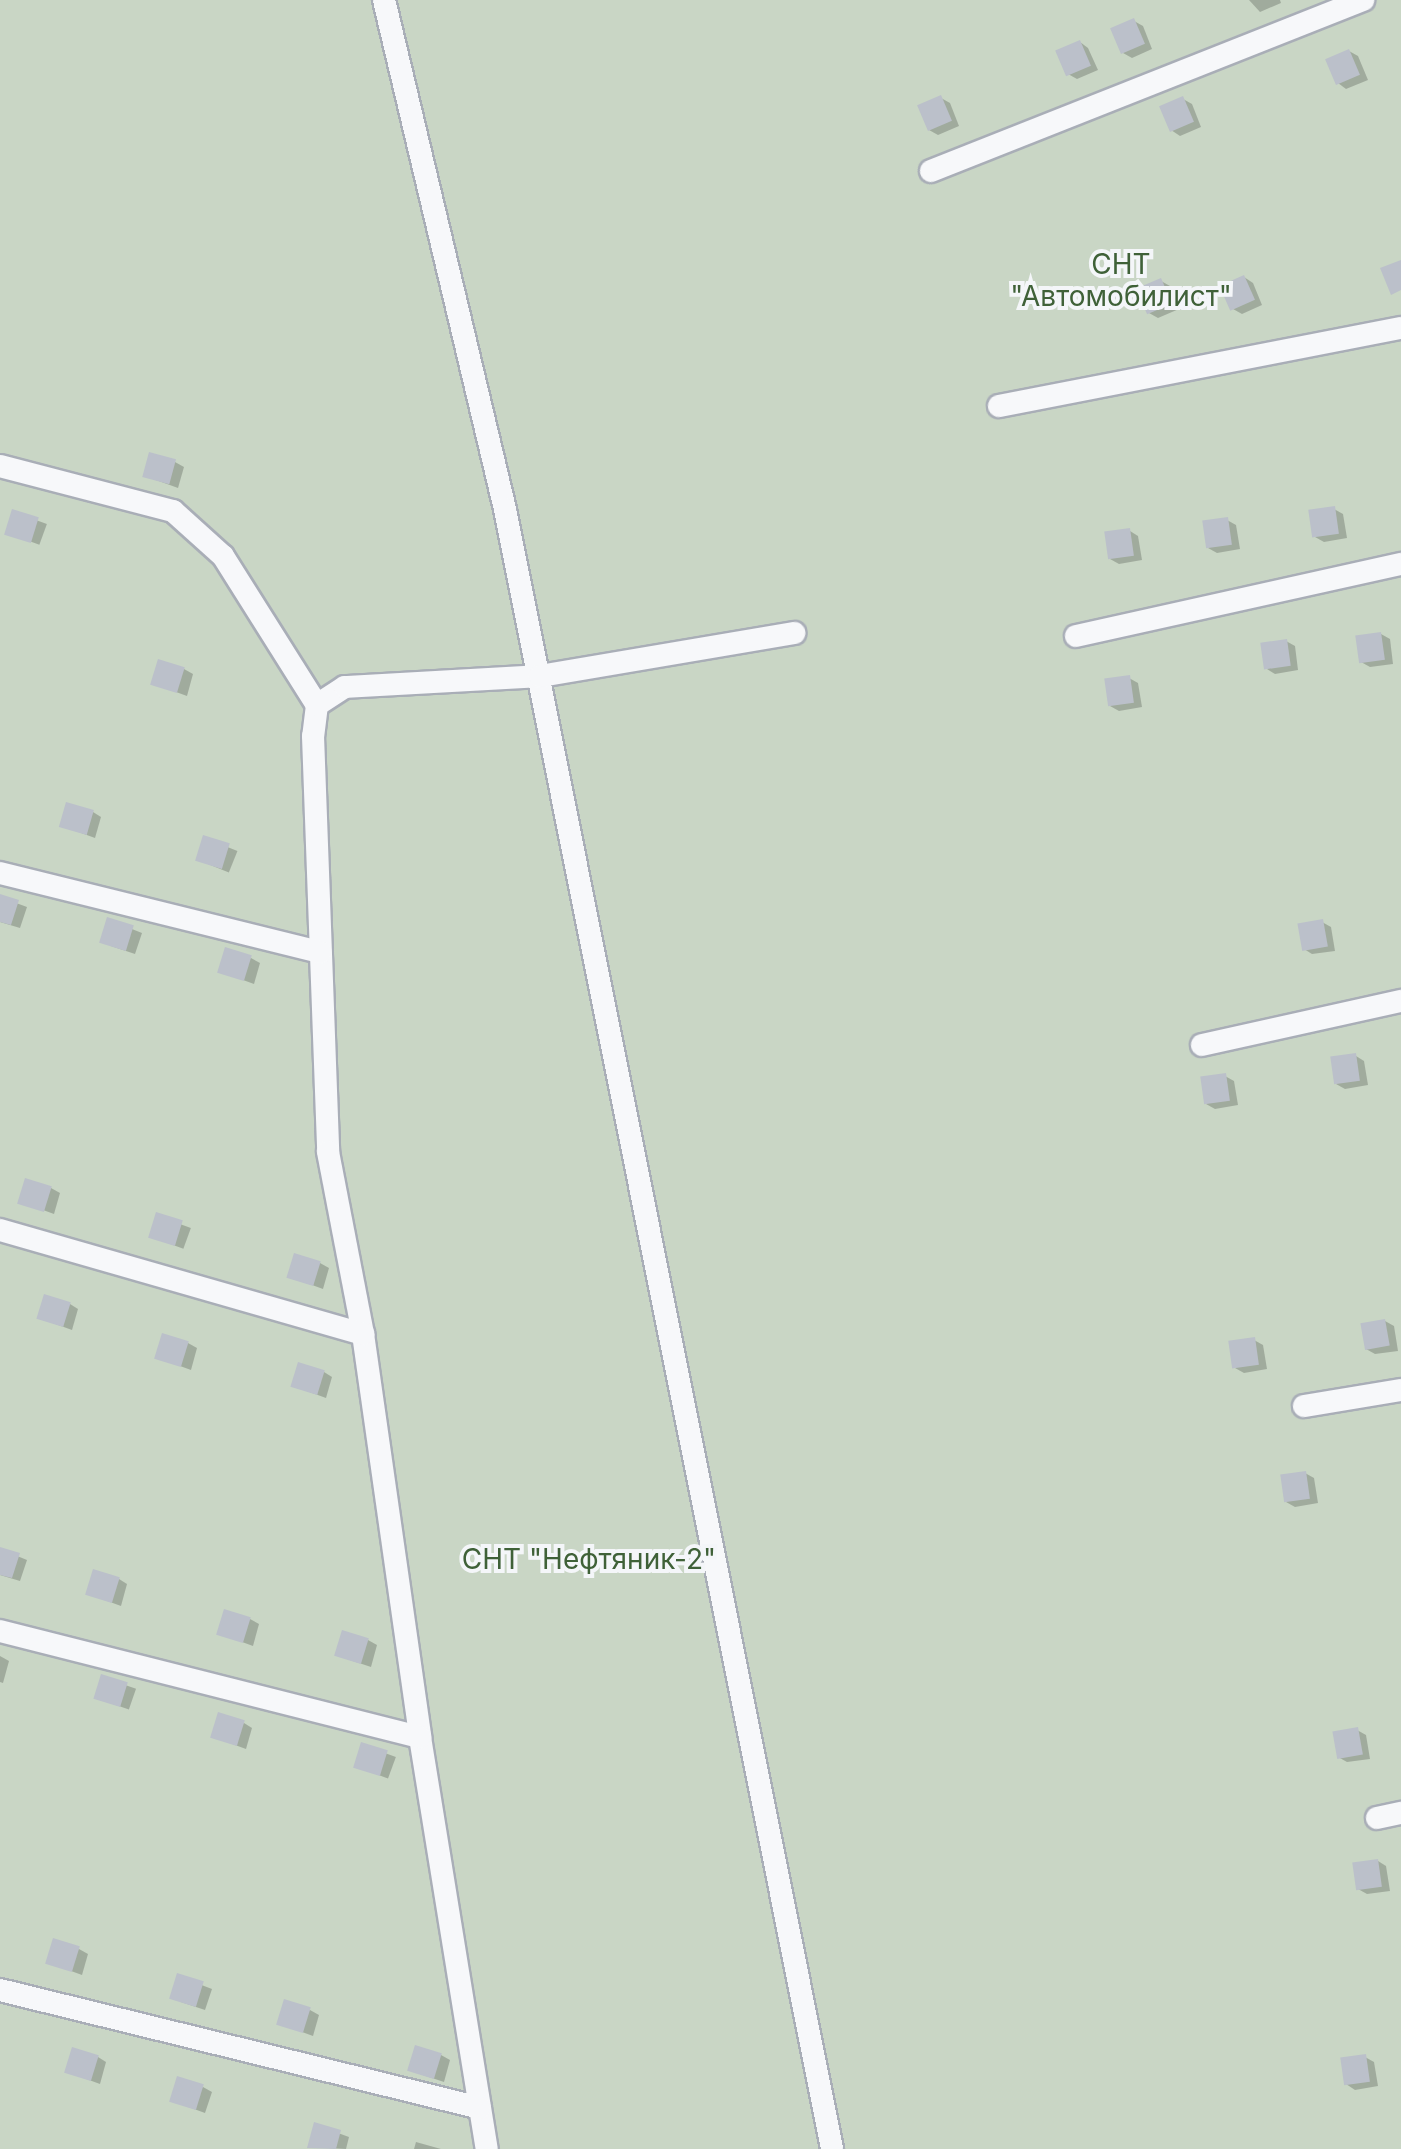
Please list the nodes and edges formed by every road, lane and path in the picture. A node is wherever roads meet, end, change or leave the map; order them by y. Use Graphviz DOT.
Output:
graph roads {
  1 [pos="384,0"];
  2 [pos="1363,0"];
  3 [pos="932,170"];
  4 [pos="1401,328"];
  5 [pos="998,406"];
  6 [pos="0,466"];
  7 [pos="1401,564"];
  8 [pos="794,633"];
  9 [pos="1076,636"];
  10 [pos="540,676"];
  11 [pos="317,705"];
  12 [pos="0,873"];
  13 [pos="320,952"];
  14 [pos="1401,1001"];
  15 [pos="1202,1045"];
  16 [pos="0,1230"];
  17 [pos="363,1334"];
  18 [pos="1401,1390"];
  19 [pos="1304,1406"];
  20 [pos="0,1632"];
  21 [pos="420,1737"];
  22 [pos="1401,1814"];
  23 [pos="1377,1818"];
  24 [pos="0,1990"];
  25 [pos="480,2108"];
  26 [pos="486,2149"];
  27 [pos="832,2149"];
  1 -- 10 [label="lane"];
  2 -- 3 [label="lane"];
  4 -- 5 [label="lane"];
  6 -- 11 [label="lane"];
  7 -- 9 [label="lane"];
  8 -- 10 [label="lane"];
  10 -- 11 [label="lane"];
  10 -- 27 [label="lane"];
  11 -- 13 [label="lane"];
  12 -- 13 [label="lane"];
  13 -- 17 [label="lane"];
  14 -- 15 [label="lane"];
  16 -- 17 [label="lane"];
  17 -- 21 [label="lane"];
  18 -- 19 [label="lane"];
  20 -- 21 [label="lane"];
  21 -- 25 [label="lane"];
  22 -- 23 [label="lane"];
  24 -- 25 [label="lane"];
  25 -- 26 [label="lane"];
}
